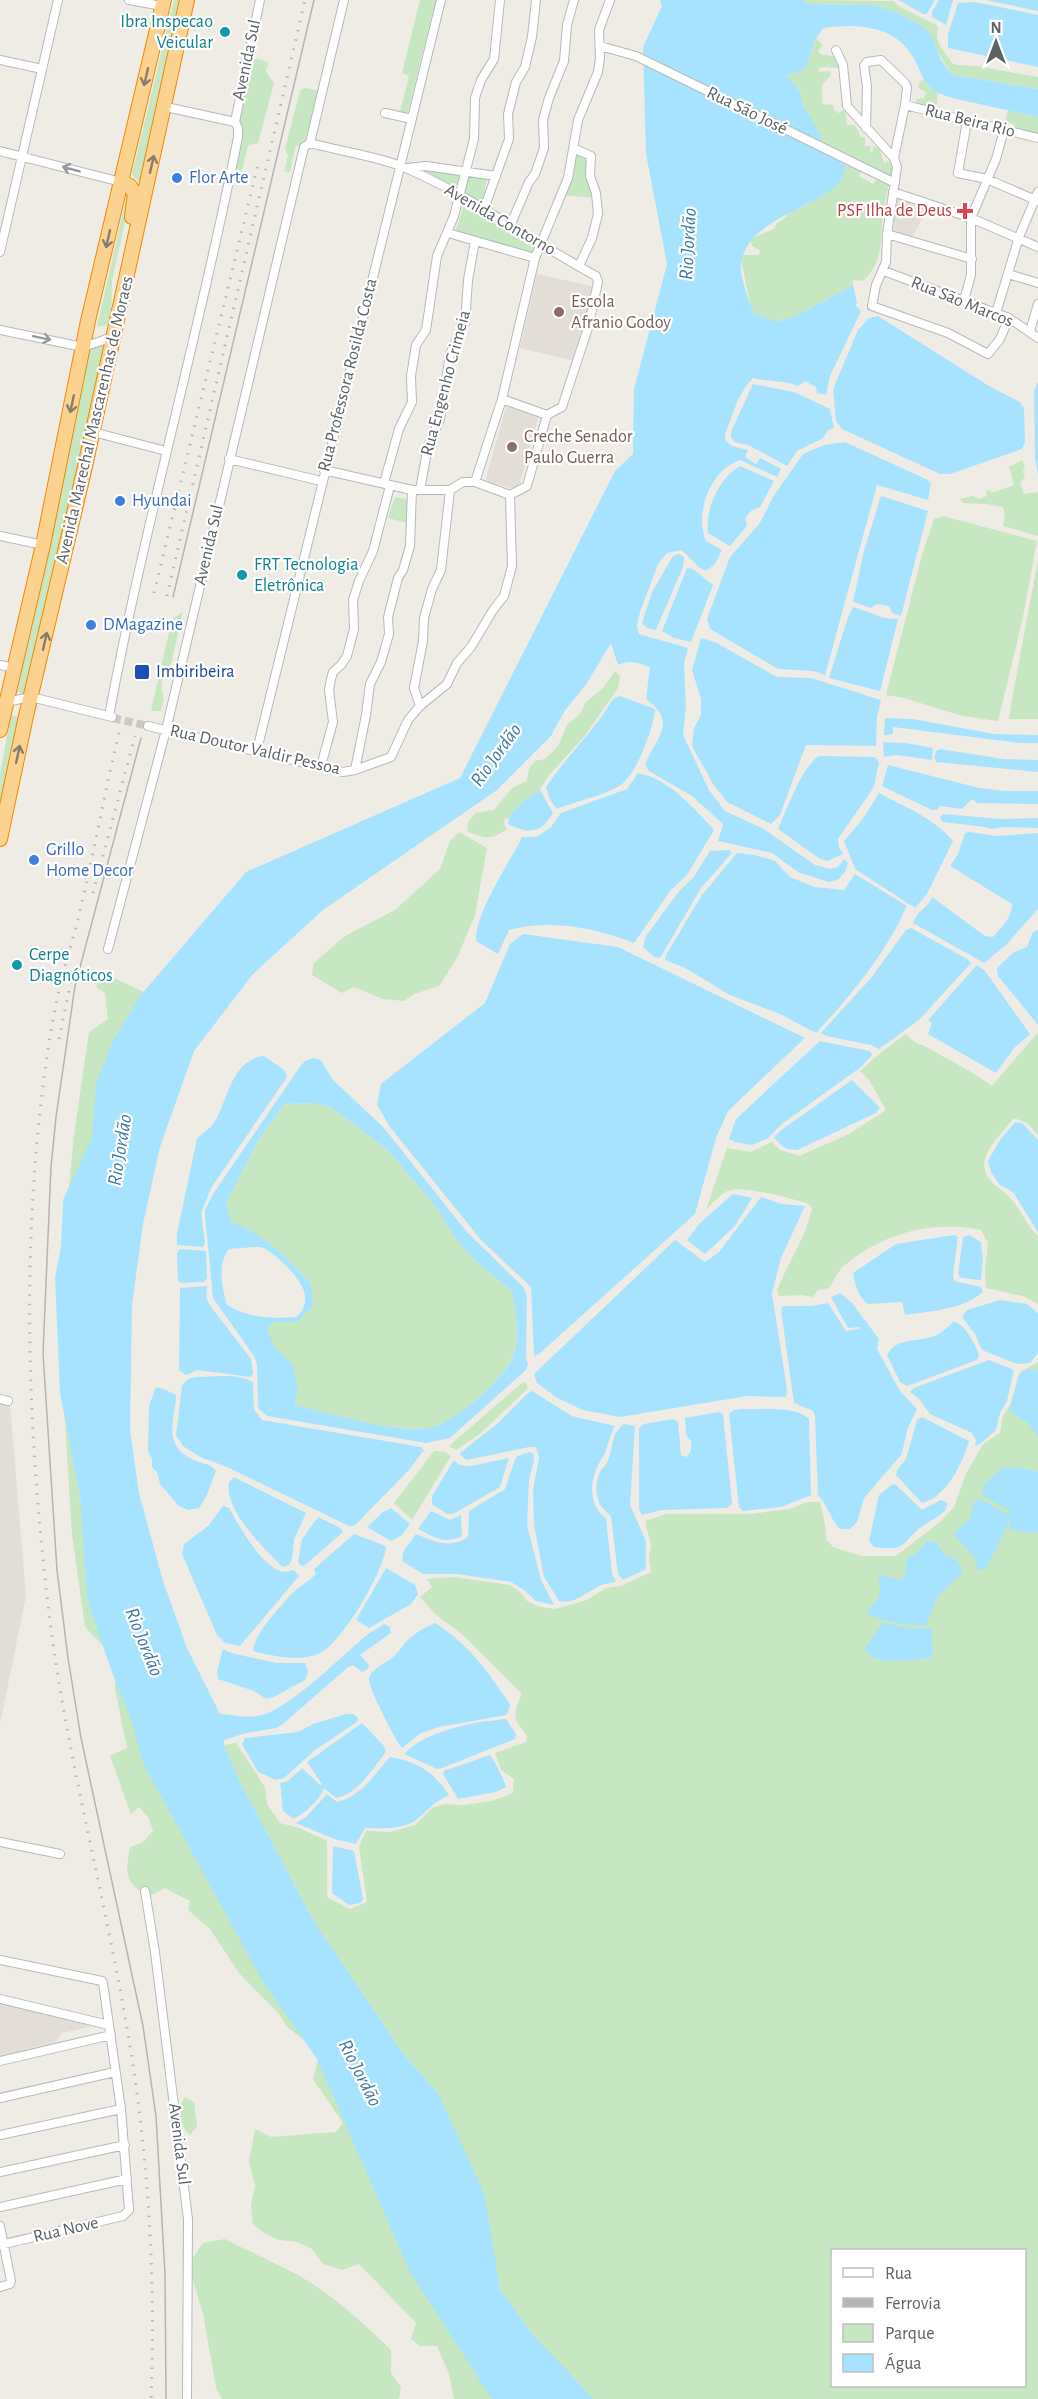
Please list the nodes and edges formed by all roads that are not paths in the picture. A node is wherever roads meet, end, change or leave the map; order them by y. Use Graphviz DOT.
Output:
graph roads {
  1 [pos="58,0"];
  2 [pos="129,0"];
  3 [pos="188,0"];
  4 [pos="260,0"];
  5 [pos="344,0"];
  6 [pos="441,0"];
  7 [pos="500,0"];
  8 [pos="536,0"];
  9 [pos="574,0"];
  10 [pos="610,0"];
  11 [pos="163,3"];
  12 [pos="600,46"];
  13 [pos="836,50"];
  14 [pos="0,60"];
  15 [pos="42,69"];
  16 [pos="905,105"];
  17 [pos="165,107"];
  18 [pos="385,113"];
  19 [pos="412,119"];
  20 [pos="968,121"];
  21 [pos="235,122"];
  22 [pos="866,128"];
  23 [pos="1004,130"];
  24 [pos="1038,138"];
  25 [pos="310,143"];
  26 [pos="575,149"];
  27 [pos="0,151"];
  28 [pos="22,156"];
  29 [pos="894,158"];
  30 [pos="404,167"];
  31 [pos="465,170"];
  32 [pos="495,176"];
  33 [pos="987,179"];
  34 [pos="121,182"];
  35 [pos="894,183"];
  36 [pos="893,192"];
  37 [pos="458,195"];
  38 [pos="1037,198"];
  39 [pos="484,208"];
  40 [pos="971,218"];
  41 [pos="510,226"];
  42 [pos="448,232"];
  43 [pos="887,234"];
  44 [pos="1019,237"];
  45 [pos="1,239"];
  46 [pos="475,241"];
  47 [pos="540,244"];
  48 [pos="1038,247"];
  49 [pos="0,252"];
  50 [pos="535,258"];
  51 [pos="972,259"];
  52 [pos="579,267"];
  53 [pos="884,271"];
  54 [pos="1008,274"];
  55 [pos="1038,283"];
  56 [pos="964,300"];
  57 [pos="121,304"];
  58 [pos="1038,304"];
  59 [pos="996,313"];
  60 [pos="1009,318"];
  61 [pos="0,330"];
  62 [pos="1030,331"];
  63 [pos="114,337"];
  64 [pos="1038,338"];
  65 [pos="84,347"];
  66 [pos="502,399"];
  67 [pos="547,416"];
  68 [pos="93,432"];
  69 [pos="166,451"];
  70 [pos="229,459"];
  71 [pos="324,470"];
  72 [pos="321,481"];
  73 [pos="475,482"];
  74 [pos="387,484"];
  75 [pos="416,490"];
  76 [pos="450,490"];
  77 [pos="510,495"];
  78 [pos="0,536"];
  79 [pos="43,545"];
  80 [pos="7,666"];
  81 [pos="414,688"];
  82 [pos="434,695"];
  83 [pos="31,698"];
  84 [pos="6,702"];
  85 [pos="420,706"];
  86 [pos="148,726"];
  87 [pos="0,730"];
  88 [pos="166,730"];
  89 [pos="257,750"];
  90 [pos="321,766"];
  91 [pos="355,770"];
  92 [pos="3,814"];
  93 [pos="0,839"];
  94 [pos="108,949"];
  95 [pos="0,1842"];
  96 [pos="60,1854"];
  97 [pos="145,1891"];
  98 [pos="0,1960"];
  99 [pos="0,1999"];
  100 [pos="109,2025"];
  101 [pos="111,2035"];
  102 [pos="0,2061"];
  103 [pos="115,2072"];
  104 [pos="0,2098"];
  105 [pos="121,2109"];
  106 [pos="0,2135"];
  107 [pos="124,2145"];
  108 [pos="0,2172"];
  109 [pos="127,2179"];
  110 [pos="0,2207"];
  111 [pos="0,2226"];
  112 [pos="2,2245"];
  113 [pos="0,2287"];
  114 [pos="187,2399"];
  1 -- 15 [label="street"];
  2 -- 11 [label="street"];
  3 -- 17 [label="highway, Avenida Marechal Mascarenhas de Moraes"];
  4 -- 21 [label="street, Avenida Sul"];
  5 -- 25 [label="street, Avenida Sul"];
  6 -- 19 [label="street, Rua Professora Rosilda Costa"];
  7 -- 31 [label="street"];
  8 -- 32 [label="street"];
  9 -- 41 [label="street"];
  10 -- 12 [label="street"];
  11 -- 34 [label="highway, Avenida Marechal Mascarenhas de Moraes, one-way"];
  12 -- 26 [label="street"];
  12 -- 35 [label="street, Rua São José"];
  13 -- 22 [label="street"];
  14 -- 15 [label="street"];
  15 -- 28 [label="street"];
  16 -- 20 [label="street, Rua Beira Rio"];
  16 -- 22 [label="street, Rua Beira Rio"];
  16 -- 29 [label="street"];
  17 -- 21 [label="street"];
  57 -- 17 [label="highway, Avenida Marechal Mascarenhas de Moraes, one-way"];
  18 -- 19 [label="street"];
  19 -- 30 [label="street, Rua Professora Rosilda Costa"];
  20 -- 23 [label="street, Rua Beira Rio"];
  20 -- 33 [label="street"];
  21 -- 69 [label="street, Avenida Sul"];
  22 -- 29 [label="street"];
  23 -- 24 [label="street, Rua Beira Rio"];
  23 -- 33 [label="street"];
  25 -- 30 [label="street"];
  25 -- 70 [label="street, Avenida Sul"];
  26 -- 47 [label="street"];
  26 -- 52 [label="street"];
  27 -- 28 [label="street"];
  34 -- 28 [label="street, one-way"];
  28 -- 45 [label="street"];
  29 -- 35 [label="street"];
  30 -- 31 [label="street"];
  30 -- 37 [label="street, Avenida Contorno"];
  30 -- 71 [label="street, Rua Professora Rosilda Costa"];
  31 -- 32 [label="street"];
  31 -- 37 [label="street"];
  32 -- 39 [label="street"];
  33 -- 38 [label="street"];
  33 -- 40 [label="street"];
  34 -- 57 [label="highway"];
  34 -- 65 [label="highway, Avenida Marechal Mascarenhas de Moraes, one-way"];
  35 -- 36 [label="street"];
  36 -- 40 [label="street"];
  36 -- 43 [label="street"];
  37 -- 39 [label="street, Avenida Contorno"];
  37 -- 42 [label="street"];
  38 -- 44 [label="street"];
  39 -- 41 [label="street, Avenida Contorno"];
  40 -- 44 [label="street"];
  40 -- 51 [label="street"];
  41 -- 47 [label="street, Avenida Contorno"];
  42 -- 46 [label="street"];
  42 -- 74 [label="street"];
  43 -- 51 [label="street"];
  43 -- 53 [label="street"];
  44 -- 48 [label="street"];
  44 -- 54 [label="street"];
  45 -- 49 [label="street"];
  46 -- 50 [label="street"];
  46 -- 75 [label="street, Rua Engenho Crimeia"];
  47 -- 50 [label="street"];
  47 -- 52 [label="street, Avenida Contorno"];
  50 -- 66 [label="street"];
  51 -- 56 [label="street"];
  52 -- 67 [label="street, Avenida Contorno"];
  53 -- 56 [label="street, Rua São Marcos"];
  53 -- 60 [label="street"];
  54 -- 55 [label="street"];
  54 -- 59 [label="street"];
  56 -- 59 [label="street, Rua São Marcos"];
  57 -- 63 [label="highway, Avenida Marechal Mascarenhas de Moraes"];
  58 -- 62 [label="street"];
  59 -- 60 [label="street, Rua São Marcos"];
  60 -- 62 [label="street, Rua São Marcos"];
  61 -- 65 [label="street, one-way"];
  62 -- 64 [label="street, Rua São Marcos"];
  63 -- 65 [label="street"];
  63 -- 68 [label="highway, Avenida Marechal Mascarenhas de Moraes"];
  65 -- 79 [label="highway, Avenida Marechal Mascarenhas de Moraes, one-way"];
  66 -- 67 [label="street"];
  66 -- 73 [label="street"];
  67 -- 77 [label="street"];
  68 -- 69 [label="street"];
  83 -- 68 [label="highway, Avenida Marechal Mascarenhas de Moraes, one-way"];
  69 -- 83 [label="street, Avenida Sul"];
  70 -- 72 [label="street"];
  70 -- 88 [label="street, Avenida Sul"];
  71 -- 72 [label="street, Rua Professora Rosilda Costa"];
  71 -- 74 [label="street"];
  72 -- 89 [label="street, Rua Professora Rosilda Costa"];
  73 -- 76 [label="street"];
  73 -- 77 [label="street"];
  74 -- 75 [label="street"];
  74 -- 90 [label="street"];
  75 -- 76 [label="street"];
  75 -- 91 [label="street, Rua Engenho Crimeia"];
  76 -- 81 [label="street"];
  77 -- 82 [label="street, Rua Doutor Valdir Pessoa"];
  78 -- 79 [label="street"];
  79 -- 80 [label="highway, Avenida Marechal Mascarenhas de Moraes"];
  80 -- 84 [label="highway, Avenida Marechal Mascarenhas de Moraes"];
  81 -- 82 [label="street"];
  81 -- 85 [label="street"];
  82 -- 85 [label="street, Rua Doutor Valdir Pessoa"];
  83 -- 84 [label="street"];
  92 -- 83 [label="highway, Avenida Marechal Mascarenhas de Moraes, one-way"];
  84 -- 87 [label="highway, Avenida Marechal Mascarenhas de Moraes"];
  85 -- 91 [label="street, Rua Doutor Valdir Pessoa"];
  86 -- 88 [label="street, Rua Doutor Valdir Pessoa"];
  88 -- 89 [label="street, Rua Doutor Valdir Pessoa"];
  88 -- 94 [label="street, Avenida Sul"];
  89 -- 90 [label="street, Rua Doutor Valdir Pessoa"];
  90 -- 91 [label="street, Rua Doutor Valdir Pessoa"];
  92 -- 93 [label="highway, Avenida Marechal Mascarenhas de Moraes"];
  95 -- 96 [label="street"];
  97 -- 114 [label="street, Avenida Sul"];
  98 -- 100 [label="street"];
  99 -- 100 [label="street"];
  100 -- 101 [label="street"];
  101 -- 102 [label="street"];
  101 -- 103 [label="street"];
  103 -- 104 [label="street"];
  103 -- 105 [label="street"];
  105 -- 106 [label="street"];
  105 -- 107 [label="street"];
  107 -- 108 [label="street"];
  107 -- 109 [label="street"];
  109 -- 110 [label="street"];
  109 -- 112 [label="street, Rua Nove"];
  111 -- 112 [label="street"];
  112 -- 113 [label="street"];
}
